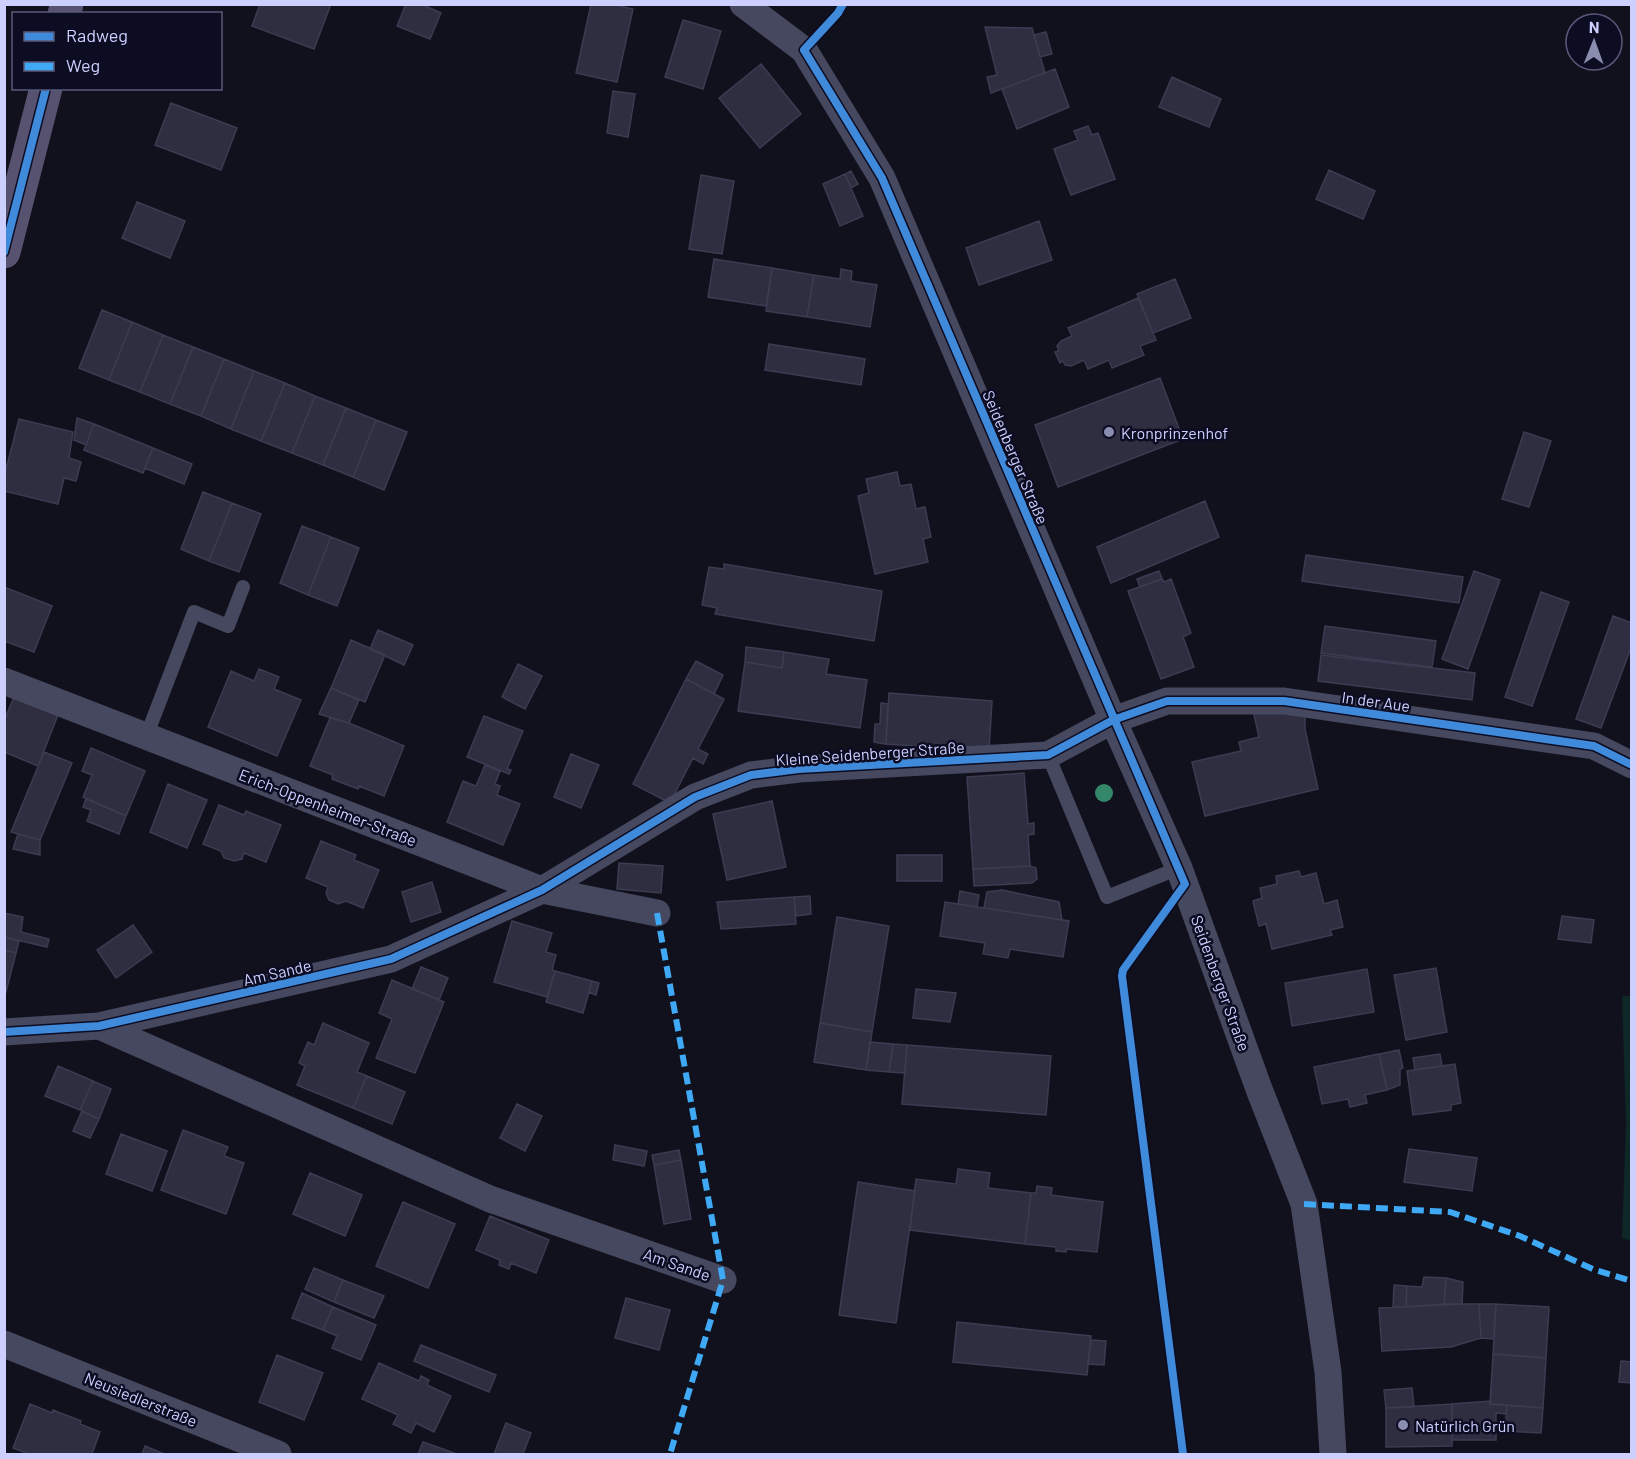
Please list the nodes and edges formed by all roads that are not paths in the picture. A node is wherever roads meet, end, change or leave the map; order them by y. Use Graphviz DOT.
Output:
graph roads {
  1 [pos="743,4"];
  2 [pos="45,90"];
  3 [pos="4,252"];
  4 [pos="243,587"];
  5 [pos="4,681"];
  6 [pos="1113,720"];
  7 [pos="146,737"];
  8 [pos="1048,755"];
  9 [pos="1632,765"];
  10 [pos="1179,868"];
  11 [pos="542,890"];
  12 [pos="657,913"];
  13 [pos="99,1026"];
  14 [pos="4,1032"];
  15 [pos="723,1280"];
  16 [pos="4,1344"];
  17 [pos="278,1455"];
  18 [pos="1332,1455"];
  1 -- 6 [label="street, Seidenberger Straße"];
  2 -- 3 [label="main road"];
  4 -- 7 [label="lane"];
  5 -- 7 [label="street, Erich-Oppenheimer-Straße"];
  6 -- 8 [label="street, Kleine Seidenberger Straße"];
  6 -- 9 [label="street, In der Aue"];
  6 -- 10 [label="street, Seidenberger Straße"];
  7 -- 11 [label="street, Erich-Oppenheimer-Straße"];
  8 -- 10 [label="lane"];
  8 -- 11 [label="street, Kleine Seidenberger Straße"];
  10 -- 18 [label="street, Seidenberger Straße"];
  11 -- 12 [label="street, Erich-Oppenheimer-Straße"];
  11 -- 13 [label="street, Am Sande"];
  13 -- 14 [label="street, Am Sande"];
  13 -- 15 [label="street, Am Sande"];
  16 -- 17 [label="street, Neusiedlerstraße"];
}
